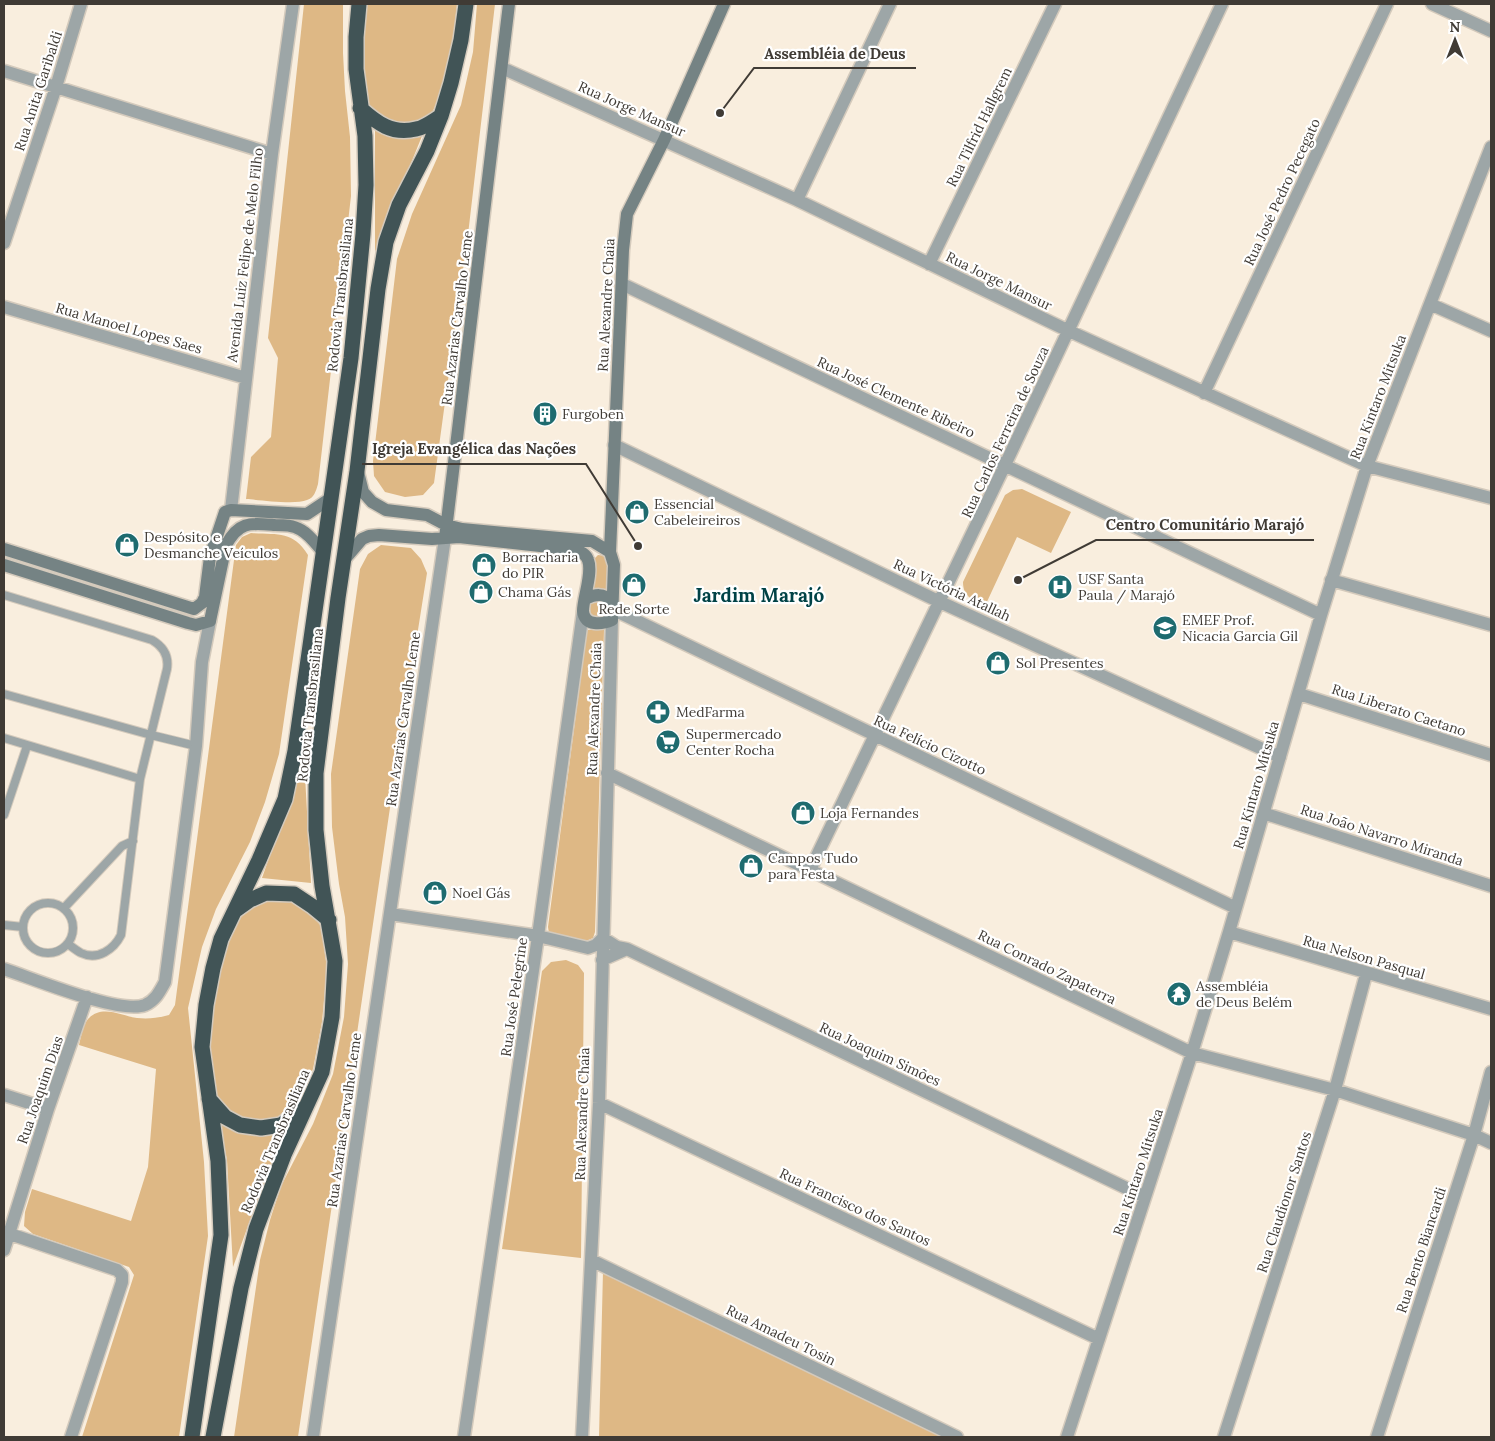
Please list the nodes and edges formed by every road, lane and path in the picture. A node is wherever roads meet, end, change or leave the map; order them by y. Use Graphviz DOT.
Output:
graph roads {
  1 [pos="81,4"];
  2 [pos="293,4"];
  3 [pos="358,4"];
  4 [pos="466,4"];
  5 [pos="509,4"];
  6 [pos="724,4"];
  7 [pos="890,4"];
  8 [pos="1055,4"];
  9 [pos="1222,4"];
  10 [pos="1387,4"];
  11 [pos="1432,4"];
  12 [pos="1491,31"];
  13 [pos="502,68"];
  14 [pos="4,70"];
  15 [pos="56,87"];
  16 [pos="360,108"];
  17 [pos="441,116"];
  18 [pos="664,140"];
  19 [pos="1491,147"];
  20 [pos="272,154"];
  21 [pos="797,200"];
  22 [pos="4,243"];
  23 [pos="929,264"];
  24 [pos="622,284"];
  25 [pos="1430,304"];
  26 [pos="4,308"];
  27 [pos="1069,331"];
  28 [pos="1491,331"];
  29 [pos="246,378"];
  30 [pos="1204,393"];
  31 [pos="614,445"];
  32 [pos="1006,465"];
  33 [pos="1367,466"];
  34 [pos="357,471"];
  35 [pos="331,498"];
  36 [pos="1491,498"];
  37 [pos="231,510"];
  38 [pos="446,531"];
  39 [pos="4,549"];
  40 [pos="323,552"];
  41 [pos="610,552"];
  42 [pos="344,560"];
  43 [pos="4,565"];
  44 [pos="1331,580"];
  45 [pos="4,595"];
  46 [pos="940,602"];
  47 [pos="584,606"];
  48 [pos="194,609"];
  49 [pos="612,610"];
  50 [pos="1321,615"];
  51 [pos="210,621"];
  52 [pos="1491,625"];
  53 [pos="4,694"];
  54 [pos="1299,694"];
  55 [pos="151,735"];
  56 [pos="875,736"];
  57 [pos="4,738"];
  58 [pos="27,746"];
  59 [pos="196,746"];
  60 [pos="1491,755"];
  61 [pos="1280,756"];
  62 [pos="607,773"];
  63 [pos="140,779"];
  64 [pos="1264,813"];
  65 [pos="4,815"];
  66 [pos="133,841"];
  67 [pos="810,870"];
  68 [pos="1491,886"];
  69 [pos="64,908"];
  70 [pos="1236,908"];
  71 [pos="234,911"];
  72 [pos="390,917"];
  73 [pos="329,920"];
  74 [pos="4,925"];
  75 [pos="23,927"];
  76 [pos="1229,932"];
  77 [pos="602,938"];
  78 [pos="538,939"];
  79 [pos="68,944"];
  80 [pos="627,950"];
  81 [pos="602,960"];
  82 [pos="4,969"];
  83 [pos="1366,974"];
  84 [pos="88,997"];
  85 [pos="1491,1009"];
  86 [pos="1192,1053"];
  87 [pos="1491,1072"];
  88 [pos="1335,1090"];
  89 [pos="4,1095"];
  90 [pos="208,1098"];
  91 [pos="599,1103"];
  92 [pos="304,1108"];
  93 [pos="48,1109"];
  94 [pos="1474,1135"];
  95 [pos="1491,1143"];
  96 [pos="1145,1197"];
  97 [pos="6,1233"];
  98 [pos="4,1250"];
  99 [pos="591,1260"];
  100 [pos="1099,1339"];
  101 [pos="71,1437"];
  102 [pos="192,1437"];
  103 [pos="213,1437"];
  104 [pos="313,1437"];
  105 [pos="464,1437"];
  106 [pos="582,1437"];
  107 [pos="957,1437"];
  108 [pos="1067,1437"];
  109 [pos="1224,1437"];
  110 [pos="1377,1437"];
  1 -- 15 [label="street, Rua Anita Garibaldi"];
  2 -- 20 [label="street, Avenida Luiz Felipe de Melo Filho"];
  3 -- 16 [label="highway, Rodovia Transbrasiliana"];
  4 -- 17 [label="highway, Rodovia Transbrasiliana"];
  5 -- 13 [label="street, Rua Azarias Carvalho Leme"];
  6 -- 18 [label="street, Rua Alexandre Chaia"];
  7 -- 21 [label="street"];
  8 -- 23 [label="street, Rua Tilfrid Hallgrem"];
  9 -- 27 [label="street, Rua Carlos Ferreira de Souza"];
  10 -- 30 [label="street, Rua José Pedro Pecegato"];
  11 -- 12 [label="street"];
  13 -- 18 [label="street, Rua Jorge Mansur"];
  13 -- 38 [label="street, Rua Azarias Carvalho Leme"];
  14 -- 15 [label="street"];
  15 -- 20 [label="street"];
  15 -- 22 [label="street, Rua Anita Garibaldi"];
  16 -- 17 [label="highway"];
  16 -- 35 [label="highway, Rodovia Transbrasiliana"];
  17 -- 34 [label="highway, Rodovia Transbrasiliana"];
  18 -- 21 [label="street, Rua Jorge Mansur"];
  18 -- 24 [label="street, Rua Alexandre Chaia"];
  19 -- 25 [label="street, Rua Kintaro Mitsuka"];
  20 -- 29 [label="street, Avenida Luiz Felipe de Melo Filho"];
  21 -- 23 [label="street, Rua Jorge Mansur"];
  23 -- 27 [label="street, Rua Jorge Mansur"];
  24 -- 31 [label="street, Rua Alexandre Chaia"];
  24 -- 32 [label="street, Rua José Clemente Ribeiro"];
  25 -- 28 [label="street"];
  25 -- 33 [label="street, Rua Kintaro Mitsuka"];
  26 -- 29 [label="street, Rua Manoel Lopes Saes"];
  27 -- 30 [label="street, Rua Jorge Mansur"];
  27 -- 32 [label="street, Rua Carlos Ferreira de Souza"];
  29 -- 37 [label="street, Avenida Luiz Felipe de Melo Filho"];
  30 -- 33 [label="street, Rua Jorge Mansur"];
  31 -- 41 [label="street, Rua Alexandre Chaia"];
  31 -- 46 [label="street, Rua Victória Atallah"];
  32 -- 46 [label="street, Rua Carlos Ferreira de Souza"];
  32 -- 50 [label="street, Rua José Clemente Ribeiro"];
  33 -- 36 [label="street, Rua Jorge Mansur"];
  33 -- 44 [label="street, Rua Kintaro Mitsuka"];
  34 -- 38 [label="street"];
  34 -- 42 [label="highway, Rodovia Transbrasiliana"];
  35 -- 37 [label="street"];
  35 -- 40 [label="highway, Rodovia Transbrasiliana"];
  37 -- 48 [label="street"];
  38 -- 41 [label="street"];
  38 -- 42 [label="street"];
  38 -- 47 [label="street, Rua José Pelegrine"];
  38 -- 72 [label="street, Rua Azarias Carvalho Leme"];
  39 -- 48 [label="street"];
  40 -- 51 [label="street"];
  40 -- 71 [label="highway, Rodovia Transbrasiliana"];
  41 -- 49 [label="street, Rua Alexandre Chaia"];
  42 -- 73 [label="highway, Rodovia Transbrasiliana"];
  43 -- 51 [label="street"];
  44 -- 50 [label="street, Rua Kintaro Mitsuka"];
  44 -- 52 [label="street"];
  45 -- 55 [label="lane"];
  46 -- 56 [label="street, Rua Carlos Ferreira de Souza"];
  46 -- 61 [label="street, Rua Victória Atallah"];
  47 -- 49 [label="street"];
  47 -- 49 [label="street"];
  47 -- 78 [label="street, Rua José Pelegrine"];
  48 -- 51 [label="street"];
  49 -- 56 [label="street, Rua Felício Cizotto"];
  49 -- 62 [label="street, Rua Alexandre Chaia"];
  50 -- 54 [label="street, Rua Kintaro Mitsuka"];
  51 -- 59 [label="street"];
  53 -- 55 [label="lane"];
  54 -- 60 [label="street, Rua Liberato Caetano"];
  54 -- 61 [label="street, Rua Kintaro Mitsuka"];
  55 -- 59 [label="lane"];
  55 -- 63 [label="lane"];
  56 -- 67 [label="street, Rua Carlos Ferreira de Souza"];
  56 -- 70 [label="street, Rua Felício Cizotto"];
  57 -- 58 [label="lane"];
  58 -- 63 [label="lane"];
  58 -- 65 [label="lane"];
  59 -- 84 [label="street"];
  61 -- 64 [label="street, Rua Kintaro Mitsuka"];
  62 -- 67 [label="street, Rua Conrado Zapaterra"];
  62 -- 77 [label="street, Rua Alexandre Chaia"];
  63 -- 66 [label="lane"];
  64 -- 68 [label="street, Rua João Navarro Miranda"];
  64 -- 70 [label="street, Rua Kintaro Mitsuka"];
  66 -- 69 [label="lane"];
  66 -- 79 [label="lane"];
  67 -- 86 [label="street, Rua Conrado Zapaterra"];
  69 -- 75 [label="lane"];
  69 -- 79 [label="lane"];
  70 -- 76 [label="street, Rua Kintaro Mitsuka"];
  71 -- 73 [label="highway"];
  71 -- 90 [label="highway, Rodovia Transbrasiliana"];
  72 -- 78 [label="street"];
  72 -- 104 [label="street, Rua Azarias Carvalho Leme"];
  73 -- 92 [label="highway, Rodovia Transbrasiliana"];
  74 -- 75 [label="lane"];
  75 -- 79 [label="lane"];
  76 -- 83 [label="street, Rua Nelson Pasqual"];
  76 -- 86 [label="street, Rua Kintaro Mitsuka"];
  77 -- 78 [label="street"];
  77 -- 80 [label="street, Rua Joaquim Simões"];
  77 -- 81 [label="street, Rua Alexandre Chaia"];
  78 -- 81 [label="street"];
  78 -- 105 [label="street, Rua José Pelegrine"];
  80 -- 81 [label="street"];
  80 -- 96 [label="street, Rua Joaquim Simões"];
  81 -- 91 [label="street, Rua Alexandre Chaia"];
  82 -- 84 [label="street"];
  83 -- 85 [label="street, Rua Nelson Pasqual"];
  83 -- 88 [label="street, Rua Claudionor Santos"];
  84 -- 93 [label="street, Rua Joaquim Dias"];
  86 -- 88 [label="street, Rua Conrado Zapaterra"];
  86 -- 96 [label="street, Rua Kintaro Mitsuka"];
  87 -- 94 [label="street, Rua Bento Biancardi"];
  88 -- 94 [label="street, Rua Conrado Zapaterra"];
  88 -- 109 [label="street, Rua Claudionor Santos"];
  89 -- 93 [label="street"];
  90 -- 92 [label="highway"];
  90 -- 102 [label="highway, Rodovia Transbrasiliana"];
  91 -- 99 [label="street, Rua Alexandre Chaia"];
  91 -- 100 [label="street, Rua Francisco dos Santos"];
  92 -- 103 [label="highway, Rodovia Transbrasiliana"];
  93 -- 97 [label="street, Rua Joaquim Dias"];
  94 -- 95 [label="street, Rua Conrado Zapaterra"];
  94 -- 110 [label="street, Rua Bento Biancardi"];
  96 -- 100 [label="street, Rua Kintaro Mitsuka"];
  97 -- 98 [label="street, Rua Joaquim Dias"];
  97 -- 101 [label="street"];
  99 -- 106 [label="street, Rua Alexandre Chaia"];
  99 -- 107 [label="street, Rua Amadeu Tosin"];
  100 -- 108 [label="street, Rua Kintaro Mitsuka"];
}
